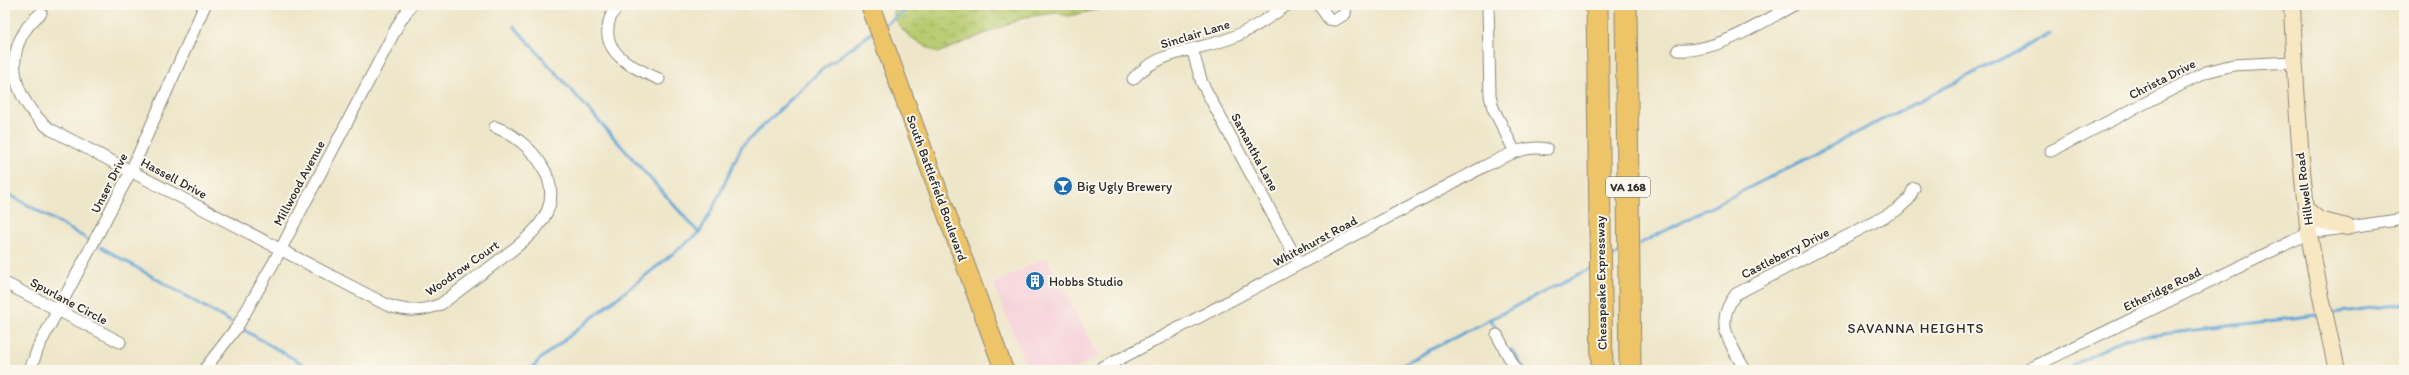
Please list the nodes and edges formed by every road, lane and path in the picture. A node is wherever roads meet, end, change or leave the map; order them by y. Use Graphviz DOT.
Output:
graph roads {
  1 [pos="205,5"];
  2 [pos="411,5"];
  3 [pos="619,5"];
  4 [pos="1287,5"];
  5 [pos="1319,5"];
  6 [pos="1346,5"];
  7 [pos="1488,5"];
  8 [pos="1597,5"];
  9 [pos="1626,5"];
  10 [pos="1794,5"];
  11 [pos="2292,5"];
  12 [pos="870,6"];
  13 [pos="41,13"];
  14 [pos="1192,49"];
  15 [pos="1678,50"];
  16 [pos="2294,62"];
  17 [pos="660,79"];
  18 [pos="1133,79"];
  19 [pos="494,127"];
  20 [pos="1547,149"];
  21 [pos="2051,151"];
  22 [pos="1515,152"];
  23 [pos="131,171"];
  24 [pos="1914,188"];
  25 [pos="2307,210"];
  26 [pos="2404,219"];
  27 [pos="2347,227"];
  28 [pos="2309,234"];
  29 [pos="280,249"];
  30 [pos="1299,264"];
  31 [pos="5,283"];
  32 [pos="58,311"];
  33 [pos="1497,335"];
  34 [pos="120,342"];
  35 [pos="30,370"];
  36 [pos="204,370"];
  37 [pos="1004,370"];
  38 [pos="1099,370"];
  39 [pos="1516,370"];
  40 [pos="1602,370"];
  41 [pos="1630,370"];
  42 [pos="1745,370"];
  43 [pos="2027,370"];
  44 [pos="2336,370"];
  1 -- 23 [label="street, Unser Drive"];
  2 -- 29 [label="street, Millwood Avenue"];
  3 -- 17 [label="street"];
  4 -- 14 [label="street, Sinclair Lane"];
  5 -- 6 [label="street"];
  7 -- 22 [label="street"];
  8 -- 40 [label="highway, Chesapeake Expressway / VA 168"];
  9 -- 41 [label="highway, VA 168"];
  10 -- 15 [label="street"];
  11 -- 16 [label="street, Hillwell Road"];
  12 -- 37 [label="main road, South Battlefield Boulevard"];
  13 -- 23 [label="street, Hassell Drive"];
  14 -- 18 [label="street, Sinclair Lane"];
  14 -- 30 [label="street, Samantha Lane"];
  16 -- 21 [label="street, Christa Drive"];
  16 -- 25 [label="street, Hillwell Road"];
  19 -- 29 [label="street, Woodrow Court"];
  20 -- 22 [label="street, Whitehurst Road"];
  22 -- 30 [label="street, Whitehurst Road"];
  23 -- 29 [label="street, Hassell Drive"];
  23 -- 32 [label="street, Unser Drive"];
  24 -- 42 [label="street, Castleberry Drive"];
  25 -- 27 [label="street"];
  25 -- 28 [label="street, Hillwell Road"];
  26 -- 27 [label="street, Etheridge Road"];
  27 -- 28 [label="street, Etheridge Road"];
  28 -- 43 [label="street, Etheridge Road"];
  28 -- 44 [label="street, Hillwell Road"];
  29 -- 36 [label="street, Millwood Avenue"];
  30 -- 38 [label="street, Whitehurst Road"];
  31 -- 32 [label="street, Spurlane Circle"];
  32 -- 34 [label="street, Spurlane Circle"];
  32 -- 35 [label="street, Unser Drive"];
  33 -- 39 [label="street"];
}
